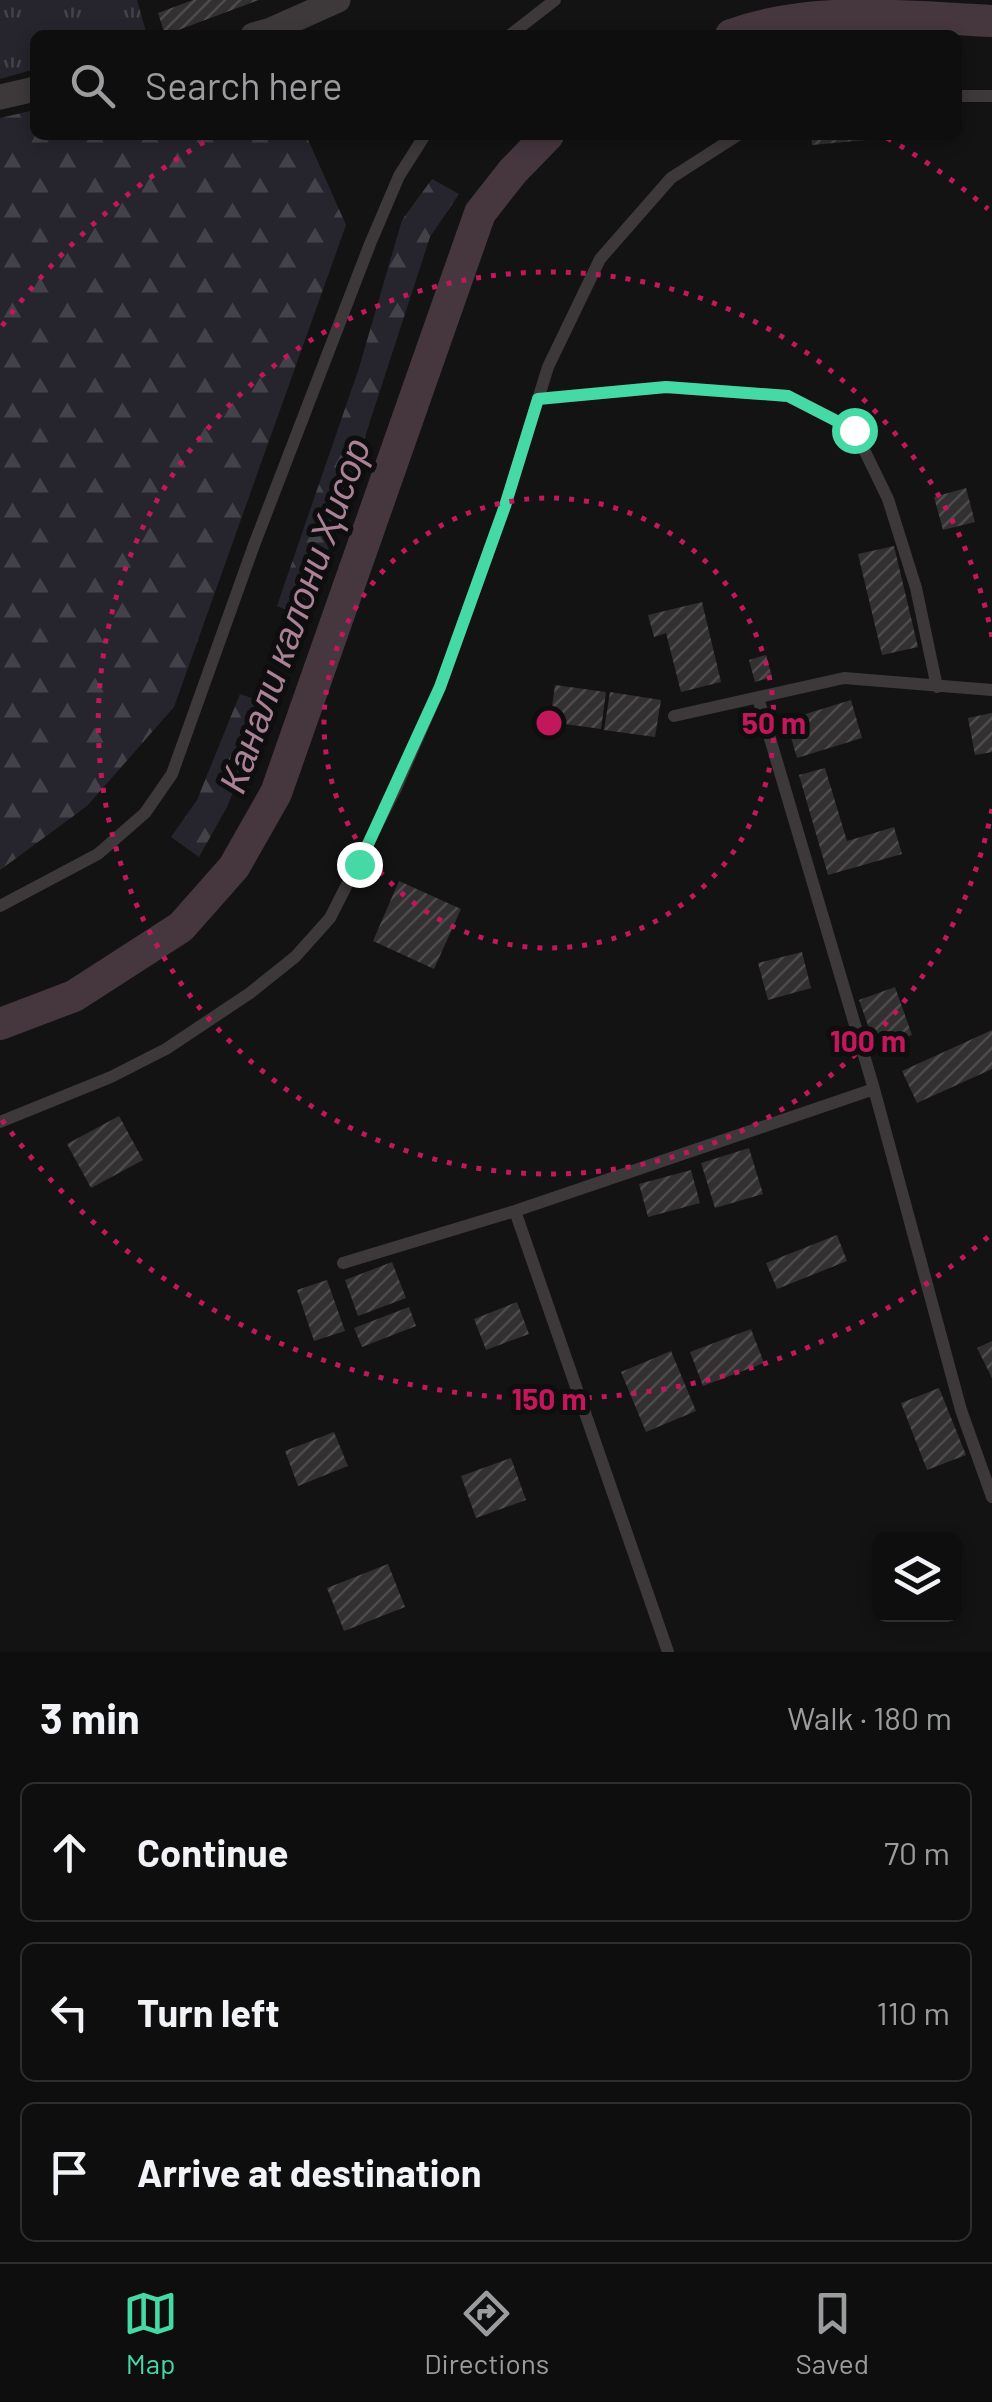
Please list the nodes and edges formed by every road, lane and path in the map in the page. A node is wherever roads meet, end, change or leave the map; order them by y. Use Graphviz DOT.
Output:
graph roads {
  1 [pos="338,0"];
  2 [pos="555,0"];
  3 [pos="271,30"];
  4 [pos="516,30"];
  5 [pos="30,90"];
  6 [pos="962,96"];
  7 [pos="992,96"];
  8 [pos="0,97"];
  9 [pos="422,140"];
  10 [pos="730,140"];
  11 [pos="538,399"];
  12 [pos="937,687"];
  13 [pos="992,690"];
  14 [pos="758,698"];
  15 [pos="674,716"];
  16 [pos="0,906"];
  17 [pos="874,1090"];
  18 [pos="0,1122"];
  19 [pos="515,1211"];
  20 [pos="342,1262"];
  21 [pos="992,1498"];
  22 [pos="668,1652"];
  1 -- 3 [label="street"];
  2 -- 4 [label="lane"];
  5 -- 8 [label="street"];
  6 -- 7 [label="lane"];
  9 -- 16 [label="lane"];
  10 -- 11 [label="lane"];
  11 -- 12 [label="lane"];
  11 -- 18 [label="lane"];
  12 -- 13 [label="lane"];
  12 -- 14 [label="lane"];
  14 -- 15 [label="lane"];
  14 -- 17 [label="lane"];
  17 -- 19 [label="lane"];
  17 -- 21 [label="lane"];
  19 -- 20 [label="lane"];
  19 -- 22 [label="lane"];
}
